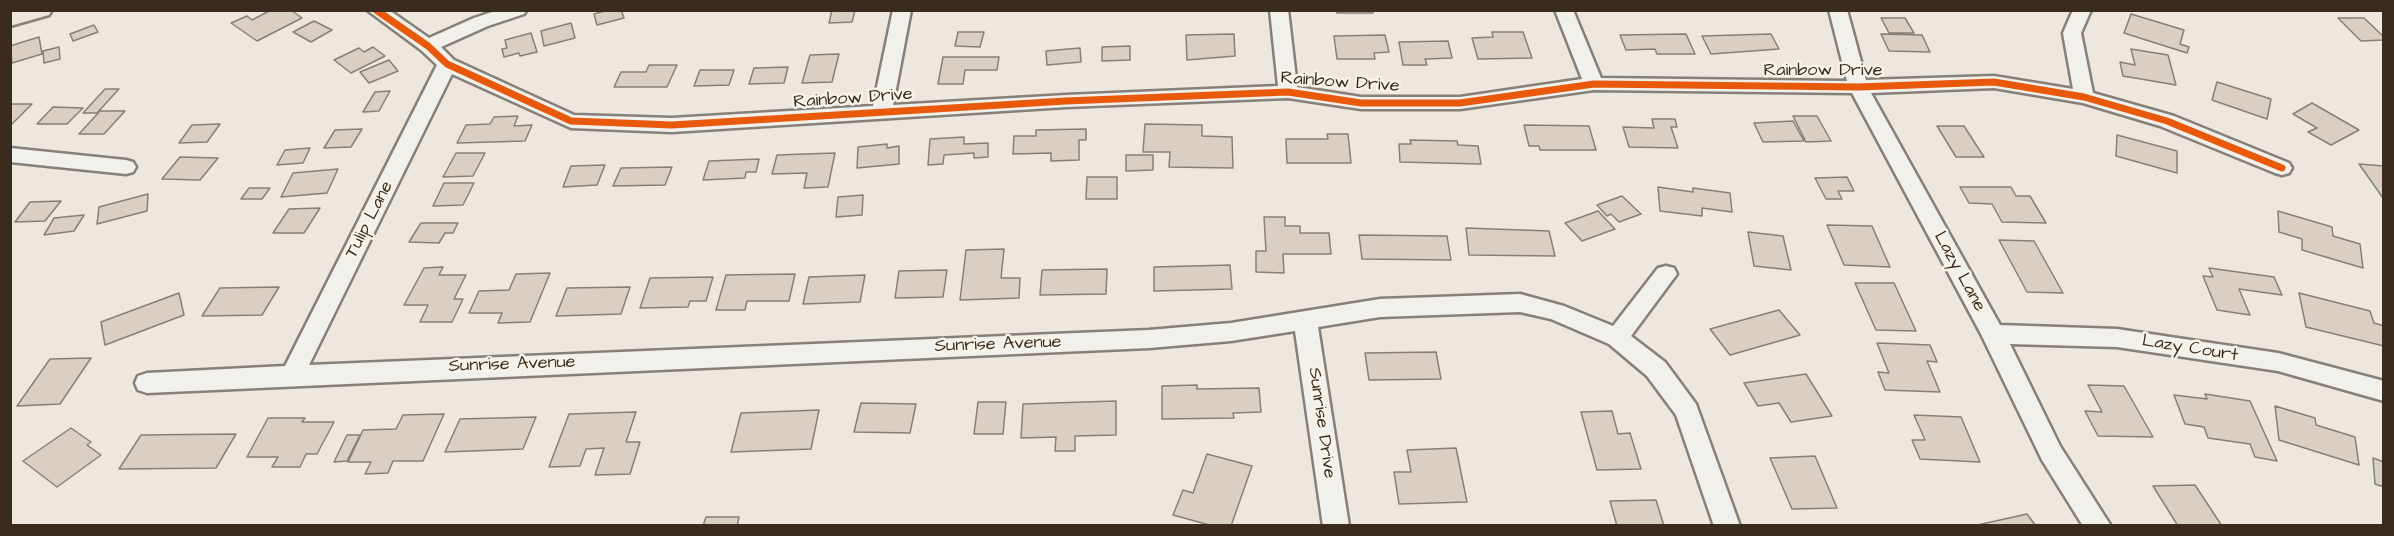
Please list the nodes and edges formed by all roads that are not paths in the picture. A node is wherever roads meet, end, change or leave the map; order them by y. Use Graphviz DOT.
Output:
graph roads {
  1 [pos="41,10"];
  2 [pos="376,10"];
  3 [pos="518,10"];
  4 [pos="902,10"];
  5 [pos="1279,10"];
  6 [pos="1564,10"];
  7 [pos="1838,10"];
  8 [pos="2082,10"];
  9 [pos="10,19"];
  10 [pos="428,46"];
  11 [pos="447,64"];
  12 [pos="1594,84"];
  13 [pos="1858,87"];
  14 [pos="1288,92"];
  15 [pos="2084,97"];
  16 [pos="882,112"];
  17 [pos="10,155"];
  18 [pos="126,167"];
  19 [pos="2282,168"];
  20 [pos="1666,274"];
  21 [pos="1305,320"];
  22 [pos="1993,334"];
  23 [pos="1617,338"];
  24 [pos="292,375"];
  25 [pos="147,383"];
  26 [pos="2384,391"];
  27 [pos="1336,525"];
  28 [pos="1727,525"];
  29 [pos="2098,525"];
  1 -- 9 [label="main road"];
  2 -- 10 [label="street, Rainbow Drive"];
  3 -- 10 [label="street"];
  4 -- 16 [label="street"];
  5 -- 14 [label="street"];
  6 -- 12 [label="street"];
  7 -- 13 [label="street, Lazy Lane"];
  8 -- 15 [label="street"];
  10 -- 11 [label="street, Rainbow Drive"];
  11 -- 16 [label="street, Rainbow Drive"];
  11 -- 24 [label="street, Tulip Lane"];
  12 -- 13 [label="street, Rainbow Drive"];
  12 -- 14 [label="street, Rainbow Drive"];
  13 -- 15 [label="street, Rainbow Drive"];
  13 -- 22 [label="street, Lazy Lane"];
  14 -- 16 [label="street, Rainbow Drive"];
  15 -- 19 [label="street, Rainbow Drive"];
  17 -- 18 [label="street"];
  20 -- 23 [label="street"];
  21 -- 23 [label="street, Sunrise Avenue"];
  21 -- 24 [label="street, Sunrise Avenue"];
  21 -- 27 [label="street, Sunrise Drive"];
  22 -- 26 [label="street, Lazy Court"];
  22 -- 29 [label="street, Lazy Lane"];
  23 -- 28 [label="street, Sunrise Avenue"];
  24 -- 25 [label="street, Sunrise Avenue"];
}
